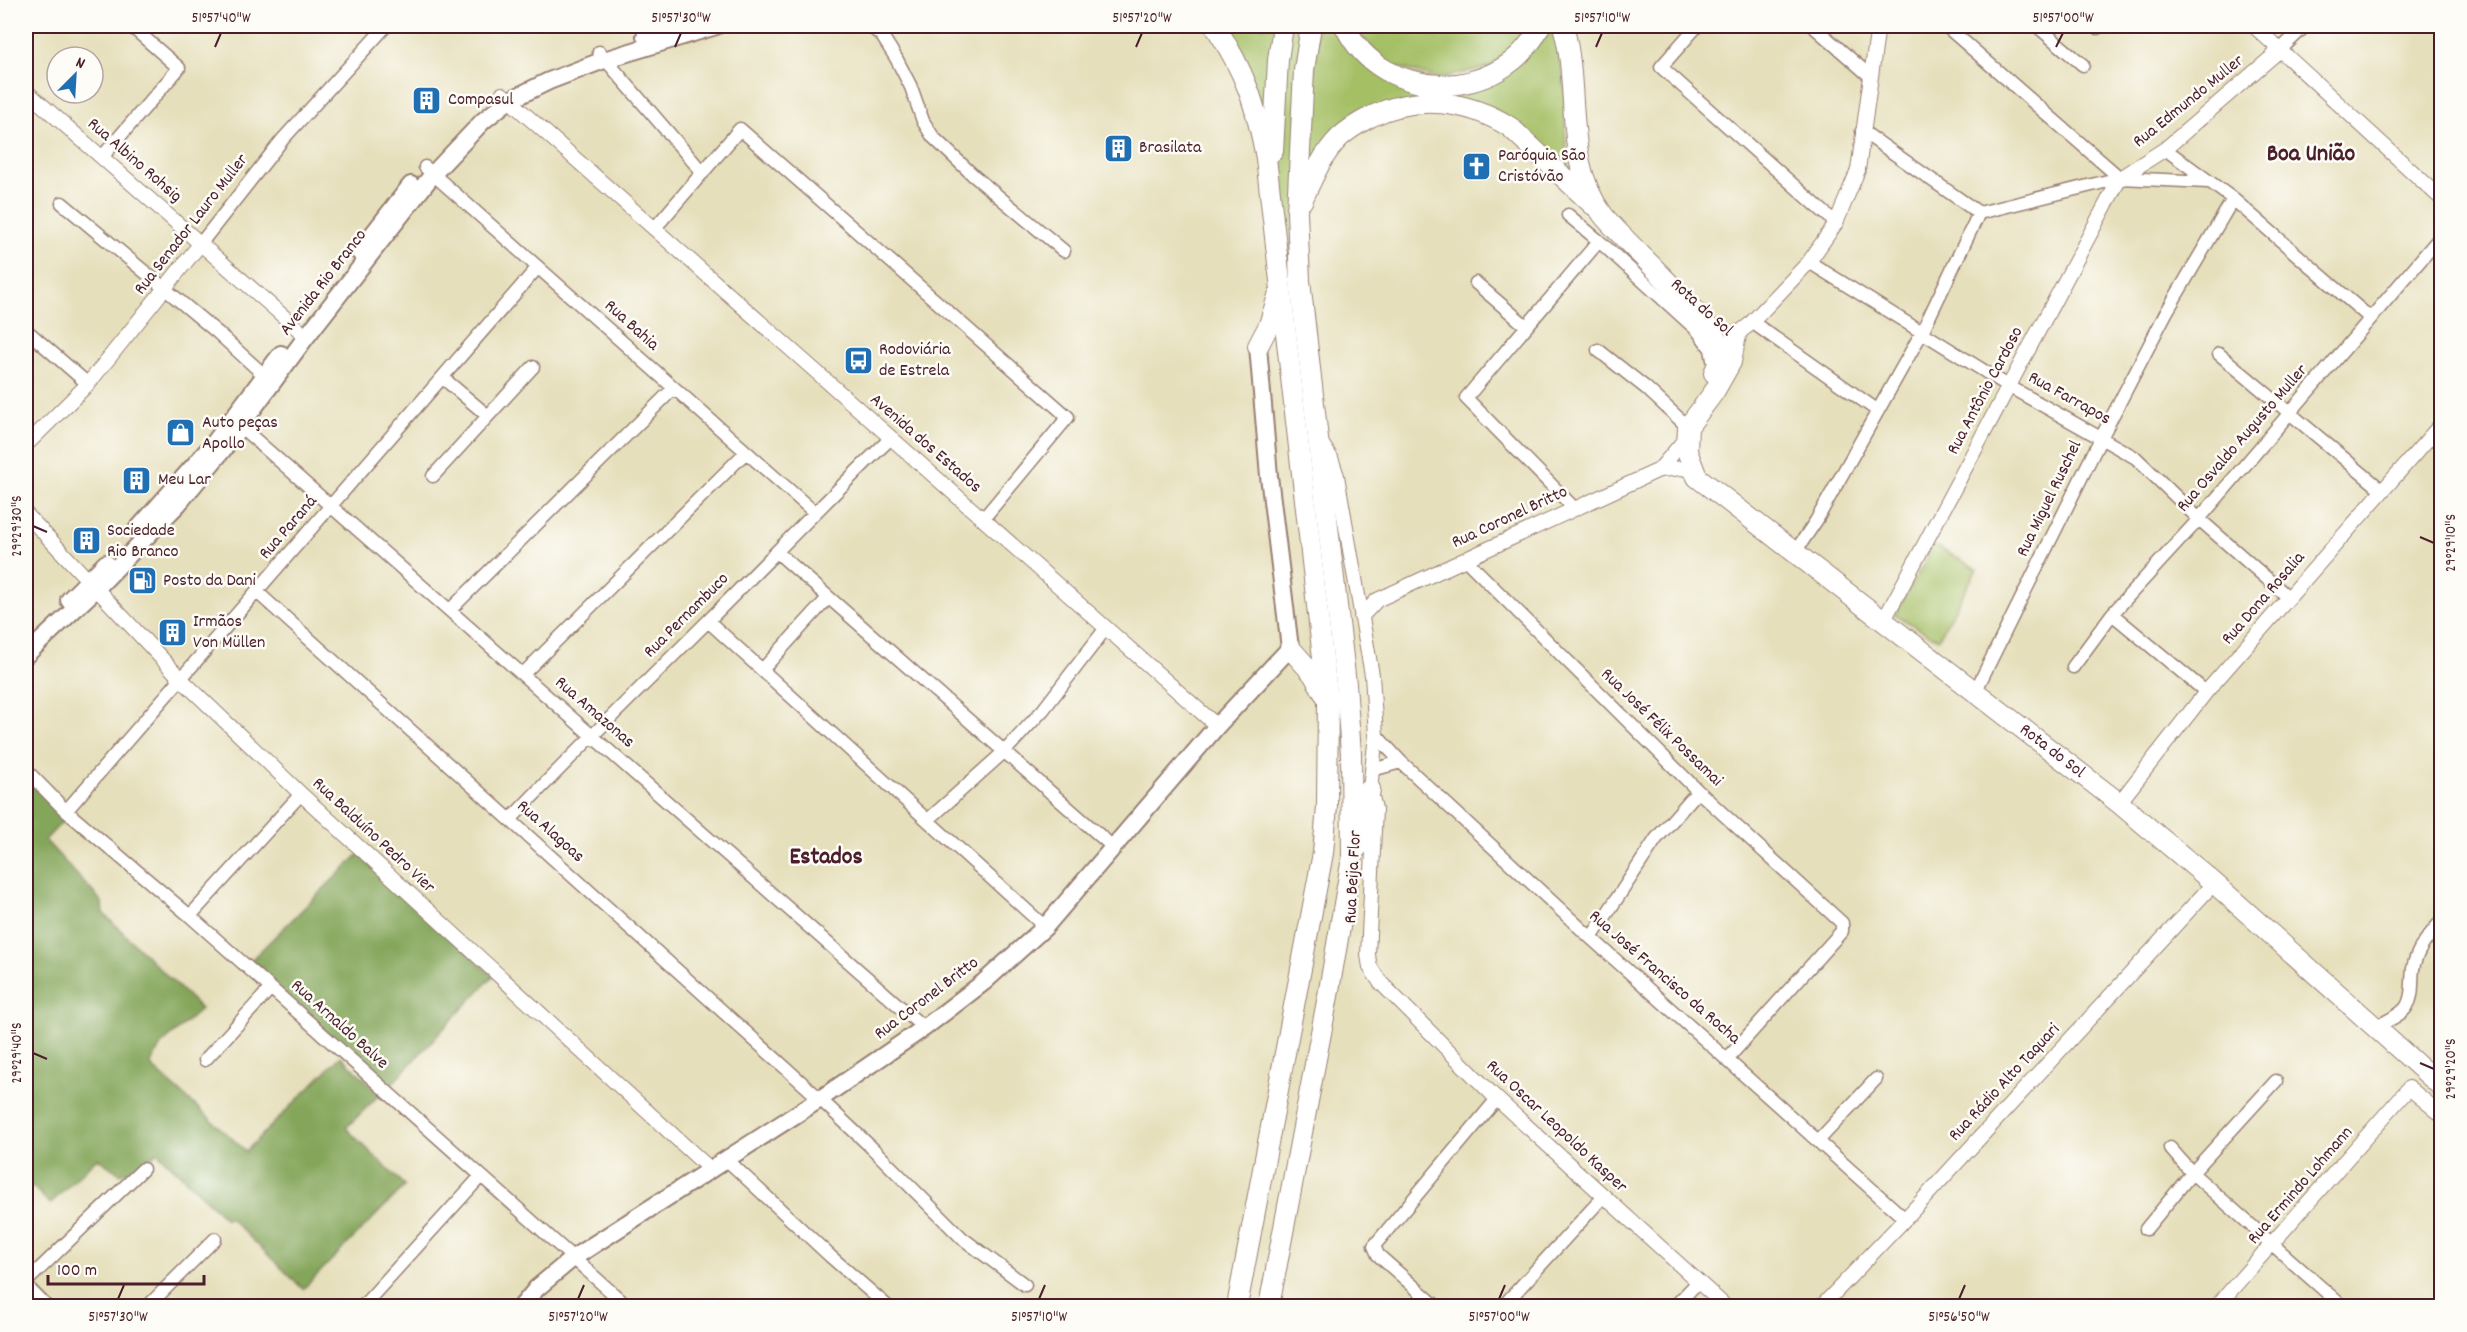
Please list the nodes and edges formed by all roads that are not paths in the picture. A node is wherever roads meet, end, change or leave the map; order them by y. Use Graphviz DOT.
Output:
graph roads {
  1 [pos="131,26"];
  2 [pos="386,26"];
  3 [pos="675,26"];
  4 [pos="716,26"];
  5 [pos="870,26"];
  6 [pos="1215,26"];
  7 [pos="1283,26"];
  8 [pos="1311,26"];
  9 [pos="1346,26"];
  10 [pos="1540,26"];
  11 [pos="1563,26"];
  12 [pos="1572,26"];
  13 [pos="1697,26"];
  14 [pos="1813,26"];
  15 [pos="1878,26"];
  16 [pos="1946,26"];
  17 [pos="2037,26"];
  18 [pos="2254,26"];
  19 [pos="2305,26"];
  20 [pos="1568,45"];
  21 [pos="2280,51"];
  22 [pos="602,56"];
  23 [pos="2083,65"];
  24 [pos="1870,76"];
  25 [pos="26,91"];
  26 [pos="505,97"];
  27 [pos="1862,131"];
  28 [pos="2164,149"];
  29 [pos="102,157"];
  30 [pos="429,171"];
  31 [pos="702,173"];
  32 [pos="2120,178"];
  33 [pos="2208,182"];
  34 [pos="1271,191"];
  35 [pos="2233,199"];
  36 [pos="2442,199"];
  37 [pos="62,203"];
  38 [pos="1297,212"];
  39 [pos="1979,213"];
  40 [pos="1568,215"];
  41 [pos="1603,215"];
  42 [pos="1836,223"];
  43 [pos="654,229"];
  44 [pos="2442,235"];
  45 [pos="1599,241"];
  46 [pos="201,243"];
  47 [pos="1065,251"];
  48 [pos="1809,262"];
  49 [pos="1653,266"];
  50 [pos="538,267"];
  51 [pos="1476,283"];
  52 [pos="1280,285"];
  53 [pos="164,289"];
  54 [pos="1684,301"];
  55 [pos="2370,318"];
  56 [pos="1752,322"];
  57 [pos="1526,326"];
  58 [pos="26,330"];
  59 [pos="299,330"];
  60 [pos="1921,334"];
  61 [pos="1736,335"];
  62 [pos="1258,346"];
  63 [pos="1598,350"];
  64 [pos="1721,351"];
  65 [pos="2218,354"];
  66 [pos="533,367"];
  67 [pos="1714,373"];
  68 [pos="264,375"];
  69 [pos="443,378"];
  70 [pos="88,384"];
  71 [pos="2010,387"];
  72 [pos="674,388"];
  73 [pos="1878,411"];
  74 [pos="2290,413"];
  75 [pos="488,416"];
  76 [pos="2442,423"];
  77 [pos="241,426"];
  78 [pos="1690,427"];
  79 [pos="891,438"];
  80 [pos="2101,438"];
  81 [pos="1319,439"];
  82 [pos="26,445"];
  83 [pos="746,452"];
  84 [pos="1659,470"];
  85 [pos="433,476"];
  86 [pos="1696,477"];
  87 [pos="2383,491"];
  88 [pos="332,506"];
  89 [pos="1575,509"];
  90 [pos="813,512"];
  91 [pos="26,514"];
  92 [pos="983,519"];
  93 [pos="2199,519"];
  94 [pos="777,552"];
  95 [pos="1795,552"];
  96 [pos="1466,560"];
  97 [pos="92,585"];
  98 [pos="257,592"];
  99 [pos="2288,597"];
  100 [pos="828,598"];
  101 [pos="1357,598"];
  102 [pos="1377,600"];
  103 [pos="450,610"];
  104 [pos="2112,614"];
  105 [pos="1360,617"];
  106 [pos="1884,620"];
  107 [pos="708,621"];
  108 [pos="1106,628"];
  109 [pos="26,642"];
  110 [pos="1290,648"];
  111 [pos="26,655"];
  112 [pos="2073,667"];
  113 [pos="762,670"];
  114 [pos="523,674"];
  115 [pos="181,679"];
  116 [pos="1975,692"];
  117 [pos="2206,692"];
  118 [pos="1328,702"];
  119 [pos="1216,726"];
  120 [pos="591,735"];
  121 [pos="1376,735"];
  122 [pos="1005,751"];
  123 [pos="1401,762"];
  124 [pos="26,770"];
  125 [pos="1371,780"];
  126 [pos="1698,790"];
  127 [pos="301,794"];
  128 [pos="2119,803"];
  129 [pos="66,810"];
  130 [pos="510,820"];
  131 [pos="928,820"];
  132 [pos="1114,848"];
  133 [pos="1352,858"];
  134 [pos="2214,883"];
  135 [pos="190,916"];
  136 [pos="2442,920"];
  137 [pos="1045,927"];
  138 [pos="1591,938"];
  139 [pos="1370,967"];
  140 [pos="271,988"];
  141 [pos="2376,1027"];
  142 [pos="924,1028"];
  143 [pos="1728,1058"];
  144 [pos="2411,1059"];
  145 [pos="205,1060"];
  146 [pos="1876,1079"];
  147 [pos="2276,1081"];
  148 [pos="2442,1087"];
  149 [pos="2409,1088"];
  150 [pos="1497,1098"];
  151 [pos="820,1099"];
  152 [pos="2442,1115"];
  153 [pos="1819,1140"];
  154 [pos="2170,1148"];
  155 [pos="726,1159"];
  156 [pos="143,1169"];
  157 [pos="711,1170"];
  158 [pos="2192,1173"];
  159 [pos="481,1176"];
  160 [pos="1604,1196"];
  161 [pos="1905,1219"];
  162 [pos="2146,1229"];
  163 [pos="214,1239"];
  164 [pos="2273,1246"];
  165 [pos="573,1258"];
  166 [pos="26,1282"];
  167 [pos="1698,1282"];
  168 [pos="1025,1285"];
  169 [pos="26,1288"];
  170 [pos="44,1306"];
  171 [pos="148,1306"];
  172 [pos="363,1306"];
  173 [pos="522,1306"];
  174 [pos="627,1306"];
  175 [pos="887,1306"];
  176 [pos="1237,1306"];
  177 [pos="1269,1306"];
  178 [pos="1436,1306"];
  179 [pos="1503,1306"];
  180 [pos="1675,1306"];
  181 [pos="1725,1306"];
  182 [pos="1821,1306"];
  183 [pos="2217,1306"];
  184 [pos="2342,1306"];
  1 -- 29 [label="street"];
  2 -- 46 [label="street, Rua Senador Lauro Muller"];
  3 -- 22 [label="main road, Avenida Rio Branco"];
  4 -- 22 [label="main road, Avenida Rio Branco"];
  5 -- 47 [label="street"];
  6 -- 34 [label="highway"];
  7 -- 34 [label="highway"];
  8 -- 38 [label="highway"];
  9 -- 10 [label="highway"];
  11 -- 20 [label="highway, Rota do Sol"];
  12 -- 20 [label="highway"];
  13 -- 42 [label="street"];
  14 -- 24 [label="street"];
  15 -- 24 [label="street"];
  16 -- 32 [label="street"];
  17 -- 23 [label="street"];
  18 -- 21 [label="street"];
  19 -- 21 [label="street, Rua Edmundo Muller"];
  20 -- 41 [label="highway, Rota do Sol"];
  21 -- 28 [label="street, Rua Edmundo Muller"];
  21 -- 36 [label="street"];
  22 -- 26 [label="main road, Avenida Rio Branco"];
  22 -- 31 [label="street"];
  24 -- 27 [label="street"];
  25 -- 29 [label="street, Rua Albino Rohsig"];
  26 -- 30 [label="main road, Avenida Rio Branco"];
  26 -- 43 [label="street, Avenida dos Estados"];
  27 -- 39 [label="street"];
  27 -- 42 [label="street"];
  28 -- 32 [label="street, Rua Edmundo Muller"];
  28 -- 33 [label="street"];
  29 -- 46 [label="street, Rua Albino Rohsig"];
  30 -- 50 [label="street, Rua Bahia"];
  30 -- 59 [label="main road, Avenida Rio Branco"];
  30 -- 77 [label="main road, Avenida Rio Branco"];
  31 -- 43 [label="street"];
  31 -- 92 [label="street"];
  32 -- 33 [label="street"];
  32 -- 39 [label="street, Rua Edmundo Muller"];
  32 -- 71 [label="street, Rua Antônio Cardoso"];
  33 -- 35 [label="street"];
  34 -- 52 [label="highway"];
  35 -- 55 [label="street"];
  35 -- 80 [label="street, Rua Miguel Ruschel"];
  37 -- 53 [label="street"];
  38 -- 41 [label="highway"];
  38 -- 81 [label="highway"];
  39 -- 60 [label="street"];
  40 -- 45 [label="street"];
  41 -- 49 [label="highway, Rota do Sol"];
  42 -- 48 [label="street"];
  43 -- 79 [label="street, Avenida dos Estados"];
  44 -- 55 [label="street, Rua Osvaldo Augusto Muller"];
  45 -- 57 [label="street"];
  45 -- 67 [label="street"];
  46 -- 53 [label="street, Rua Senador Lauro Muller"];
  46 -- 59 [label="street, Rua Albino Rohsig"];
  48 -- 56 [label="street"];
  48 -- 60 [label="street, Rua Farrapos"];
  49 -- 54 [label="highway, Rota do Sol"];
  49 -- 61 [label="highway, Rota do Sol"];
  50 -- 69 [label="street, Rua Paraná"];
  50 -- 72 [label="street, Rua Bahia"];
  51 -- 57 [label="street"];
  52 -- 62 [label="highway"];
  52 -- 118 [label="highway"];
  53 -- 68 [label="street"];
  53 -- 70 [label="street, Rua Senador Lauro Muller"];
  54 -- 61 [label="highway"];
  54 -- 64 [label="highway, Rota do Sol"];
  55 -- 74 [label="street, Rua Osvaldo Augusto Muller"];
  56 -- 61 [label="street"];
  56 -- 73 [label="street"];
  57 -- 89 [label="street"];
  58 -- 70 [label="street"];
  59 -- 68 [label="main road, Avenida Rio Branco"];
  60 -- 71 [label="street, Rua Farrapos"];
  60 -- 73 [label="street"];
  61 -- 64 [label="highway"];
  61 -- 78 [label="highway, Rota do Sol"];
  62 -- 110 [label="main road"];
  63 -- 78 [label="street"];
  64 -- 67 [label="highway, Rota do Sol"];
  65 -- 74 [label="street"];
  66 -- 75 [label="street"];
  67 -- 78 [label="highway, Rota do Sol"];
  68 -- 97 [label="main road, Avenida Rio Branco"];
  69 -- 75 [label="street"];
  69 -- 88 [label="street, Rua Paraná"];
  70 -- 82 [label="street, Rua Senador Lauro Muller"];
  71 -- 80 [label="street, Rua Farrapos"];
  71 -- 106 [label="street, Rua Antônio Cardoso"];
  72 -- 83 [label="street, Rua Bahia"];
  72 -- 103 [label="street"];
  73 -- 95 [label="street"];
  74 -- 87 [label="street"];
  74 -- 93 [label="street, Rua Osvaldo Augusto Muller"];
  75 -- 85 [label="street"];
  76 -- 87 [label="street, Rua Dona Rosalia"];
  77 -- 88 [label="street, Rua Amazonas"];
  77 -- 97 [label="main road, Avenida Rio Branco"];
  78 -- 84 [label="street"];
  78 -- 86 [label="highway"];
  79 -- 90 [label="street, Rua Pernambuco"];
  79 -- 92 [label="street, Avenida dos Estados"];
  80 -- 93 [label="street, Rua Farrapos"];
  80 -- 116 [label="street, Rua Miguel Ruschel"];
  81 -- 101 [label="street, Rua Beija Flor"];
  81 -- 133 [label="highway"];
  83 -- 90 [label="street, Rua Bahia"];
  83 -- 114 [label="street"];
  84 -- 86 [label="street"];
  84 -- 89 [label="street, Rua Coronel Britto"];
  86 -- 95 [label="highway, Rota do Sol"];
  87 -- 99 [label="street, Rua Dona Rosalia"];
  88 -- 98 [label="street, Rua Paraná"];
  88 -- 103 [label="street, Rua Amazonas"];
  89 -- 96 [label="street, Rua Coronel Britto"];
  90 -- 94 [label="street, Rua Pernambuco"];
  91 -- 97 [label="street, Rua Balduíno Pedro Vier"];
  92 -- 108 [label="street, Avenida dos Estados"];
  93 -- 99 [label="street, Rua Farrapos"];
  93 -- 104 [label="street, Rua Osvaldo Augusto Muller"];
  94 -- 100 [label="street"];
  94 -- 107 [label="street, Rua Pernambuco"];
  95 -- 106 [label="highway, Rota do Sol"];
  96 -- 102 [label="street, Rua Coronel Britto"];
  96 -- 126 [label="street, Rua José Félix Possamai"];
  97 -- 109 [label="main road, Avenida Rio Branco"];
  97 -- 111 [label="main road, Avenida Rio Branco"];
  97 -- 115 [label="street, Rua Balduíno Pedro Vier"];
  98 -- 115 [label="street, Rua Paraná"];
  98 -- 130 [label="street, Rua Alagoas"];
  99 -- 117 [label="street, Rua Dona Rosalia"];
  100 -- 113 [label="street"];
  100 -- 122 [label="street"];
  101 -- 102 [label="street, Rua Coronel Britto"];
  101 -- 105 [label="street, Rua Beija Flor"];
  102 -- 105 [label="street, Rua Coronel Britto"];
  103 -- 114 [label="street, Rua Amazonas"];
  104 -- 112 [label="street, Rua Osvaldo Augusto Muller"];
  104 -- 117 [label="street"];
  105 -- 121 [label="street, Rua Beija Flor"];
  106 -- 116 [label="highway, Rota do Sol"];
  107 -- 113 [label="street"];
  107 -- 120 [label="street, Rua Pernambuco"];
  108 -- 119 [label="street, Avenida dos Estados"];
  108 -- 122 [label="street"];
  110 -- 118 [label="highway"];
  110 -- 119 [label="main road, Rua Coronel Britto"];
  113 -- 131 [label="street"];
  114 -- 120 [label="street, Rua Amazonas"];
  115 -- 127 [label="street, Rua Balduíno Pedro Vier"];
  115 -- 129 [label="street, Rua Paraná"];
  116 -- 128 [label="highway, Rota do Sol"];
  117 -- 128 [label="street, Rua Dona Rosalia"];
  118 -- 176 [label="highway"];
  119 -- 132 [label="main road, Rua Coronel Britto"];
  120 -- 130 [label="street, Rua Pernambuco"];
  120 -- 142 [label="street, Rua Amazonas"];
  121 -- 123 [label="street, Rua José Francisco da Rocha"];
  121 -- 125 [label="street, Rua Beija Flor"];
  122 -- 131 [label="street"];
  122 -- 132 [label="street"];
  123 -- 125 [label="street"];
  123 -- 138 [label="street, Rua José Francisco da Rocha"];
  124 -- 129 [label="street, Rua Arnaldo Balve"];
  125 -- 133 [label="highway"];
  125 -- 139 [label="street, Rua Beija Flor"];
  126 -- 138 [label="street"];
  126 -- 143 [label="street, Rua José Félix Possamai"];
  127 -- 135 [label="street"];
  127 -- 157 [label="street, Rua Balduíno Pedro Vier"];
  128 -- 134 [label="highway, Rota do Sol"];
  129 -- 135 [label="street, Rua Arnaldo Balve"];
  130 -- 151 [label="street, Rua Alagoas"];
  131 -- 137 [label="street"];
  132 -- 137 [label="main road, Rua Coronel Britto"];
  133 -- 177 [label="highway"];
  134 -- 141 [label="highway, Rota do Sol"];
  134 -- 161 [label="street, Rua Rádio Alto Taquari"];
  135 -- 140 [label="street, Rua Arnaldo Balve"];
  136 -- 141 [label="street"];
  137 -- 142 [label="main road, Rua Coronel Britto"];
  138 -- 143 [label="street, Rua José Francisco da Rocha"];
  139 -- 150 [label="street, Rua Oscar Leopoldo Kasper"];
  140 -- 145 [label="street"];
  140 -- 159 [label="street, Rua Arnaldo Balve"];
  141 -- 144 [label="highway, Rota do Sol"];
  142 -- 151 [label="main road, Rua Coronel Britto"];
  143 -- 153 [label="street, Rua José Francisco da Rocha"];
  144 -- 148 [label="highway, Rota do Sol"];
  144 -- 149 [label="street"];
  146 -- 153 [label="street"];
  147 -- 158 [label="street"];
  149 -- 152 [label="street"];
  149 -- 164 [label="street, Rua Ermindo Lohmann"];
  150 -- 160 [label="street, Rua Oscar Leopoldo Kasper"];
  150 -- 178 [label="street"];
  151 -- 155 [label="main road, Rua Coronel Britto"];
  151 -- 168 [label="street, Rua Alagoas"];
  153 -- 161 [label="street, Rua José Francisco da Rocha"];
  154 -- 158 [label="street"];
  155 -- 157 [label="main road, Rua Coronel Britto"];
  155 -- 175 [label="street"];
  156 -- 166 [label="street"];
  157 -- 165 [label="main road, Rua Coronel Britto"];
  158 -- 162 [label="street"];
  158 -- 164 [label="street"];
  159 -- 165 [label="street, Rua Arnaldo Balve"];
  159 -- 172 [label="street"];
  160 -- 167 [label="street, Rua Oscar Leopoldo Kasper"];
  160 -- 179 [label="street"];
  161 -- 182 [label="street, Rua Rádio Alto Taquari"];
  163 -- 171 [label="street"];
  164 -- 183 [label="street, Rua Ermindo Lohmann"];
  164 -- 184 [label="street"];
  165 -- 173 [label="main road, Rua Coronel Britto"];
  165 -- 174 [label="street, Rua Arnaldo Balve"];
  167 -- 180 [label="street"];
  167 -- 181 [label="street, Rua Oscar Leopoldo Kasper"];
  169 -- 170 [label="main road"];
}
